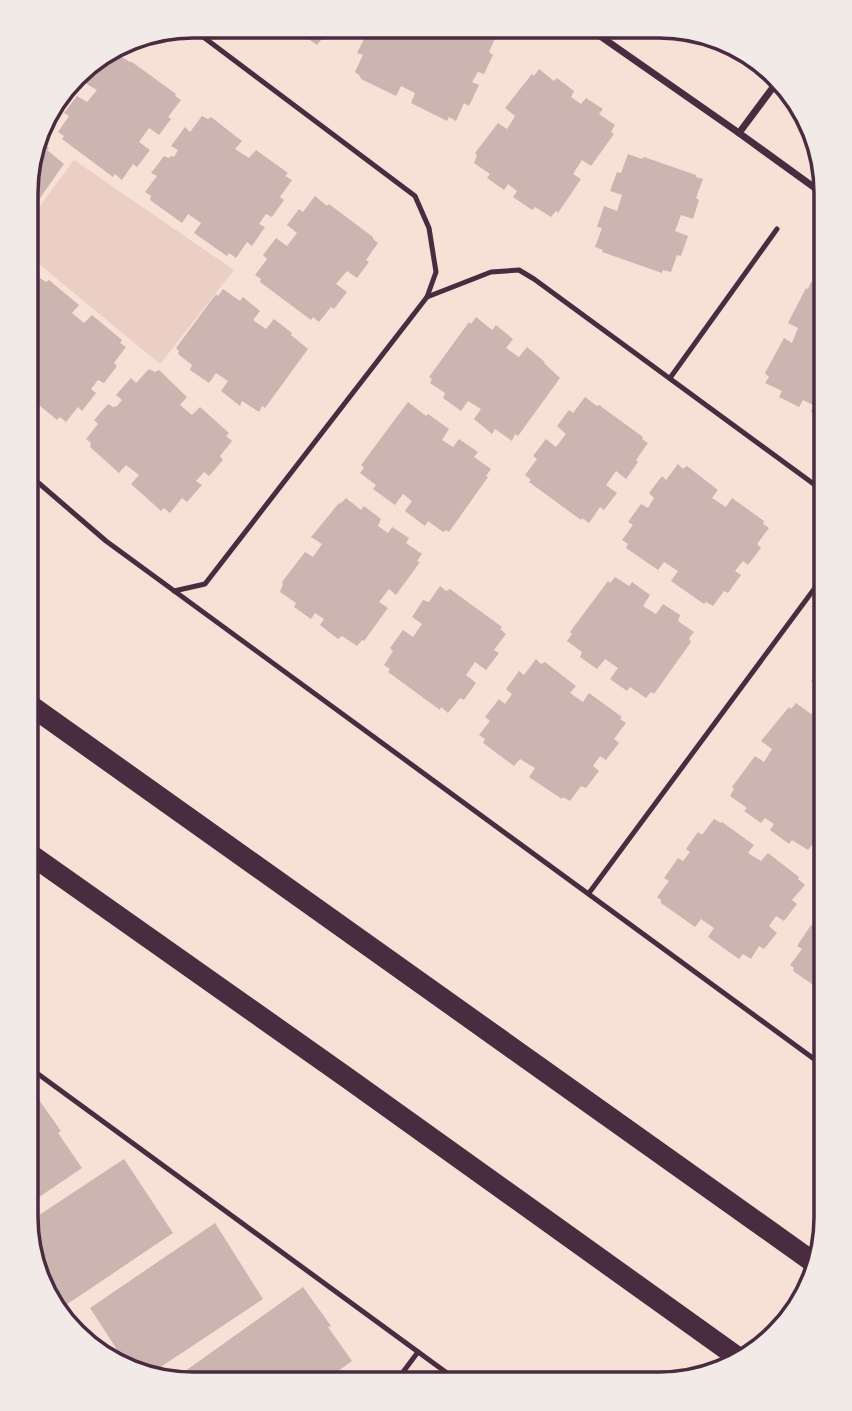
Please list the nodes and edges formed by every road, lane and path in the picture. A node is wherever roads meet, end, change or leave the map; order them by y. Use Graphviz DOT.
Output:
graph roads {
  1 [pos="205,38"];
  2 [pos="603,38"];
  3 [pos="772,88"];
  4 [pos="740,133"];
  5 [pos="813,187"];
  6 [pos="777,229"];
  7 [pos="427,297"];
  8 [pos="670,378"];
  9 [pos="38,482"];
  10 [pos="814,484"];
  11 [pos="814,590"];
  12 [pos="174,591"];
  13 [pos="38,711"];
  14 [pos="38,860"];
  15 [pos="38,867"];
  16 [pos="589,894"];
  17 [pos="99,904"];
  18 [pos="813,1058"];
  19 [pos="38,1074"];
  20 [pos="808,1258"];
  21 [pos="418,1352"];
  22 [pos="733,1354"];
  23 [pos="403,1372"];
  24 [pos="446,1372"];
  1 -- 7 [label="lane"];
  2 -- 4 [label="street"];
  3 -- 4 [label="street"];
  4 -- 5 [label="street"];
  6 -- 8 [label="lane"];
  7 -- 8 [label="lane"];
  7 -- 12 [label="lane"];
  8 -- 10 [label="lane"];
  9 -- 12 [label="lane"];
  11 -- 16 [label="lane"];
  12 -- 16 [label="lane"];
  13 -- 20 [label="highway"];
  14 -- 17 [label="highway"];
  15 -- 17 [label="highway"];
  16 -- 18 [label="lane"];
  17 -- 22 [label="highway"];
  19 -- 21 [label="lane"];
  21 -- 23 [label="lane"];
  21 -- 24 [label="lane"];
}
